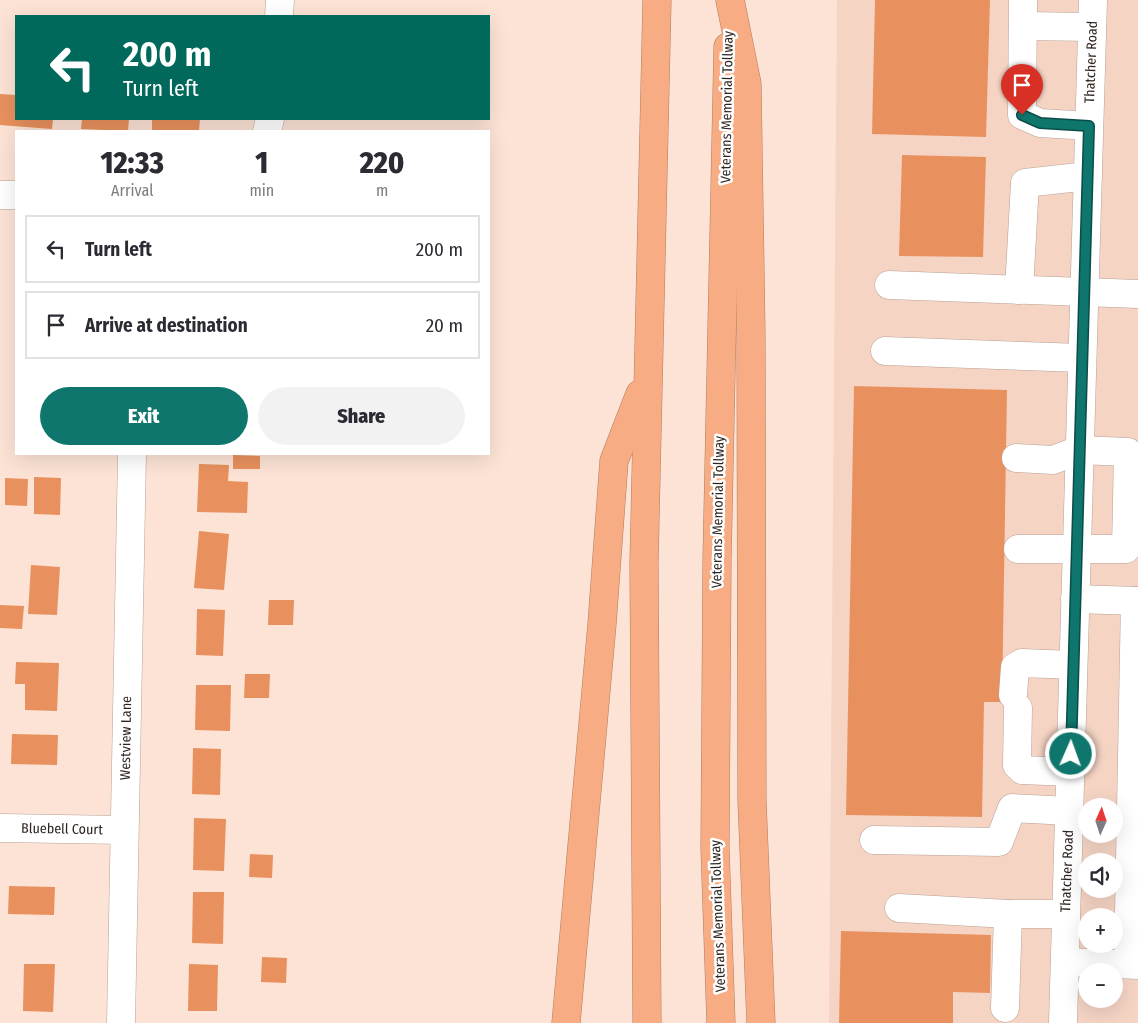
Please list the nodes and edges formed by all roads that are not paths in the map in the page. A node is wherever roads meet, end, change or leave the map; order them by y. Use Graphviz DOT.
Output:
graph roads {
  1 [pos="280,0"];
  2 [pos="657,0"];
  3 [pos="729,0"];
  4 [pos="1092,0"];
  5 [pos="1023,13"];
  6 [pos="279,15"];
  7 [pos="1092,28"];
  8 [pos="1089,126"];
  9 [pos="1088,176"];
  10 [pos="0,195"];
  11 [pos="15,195"];
  12 [pos="890,285"];
  13 [pos="1019,290"];
  14 [pos="1084,292"];
  15 [pos="1138,294"];
  16 [pos="885,351"];
  17 [pos="1082,358"];
  18 [pos="647,376"];
  19 [pos="1080,450"];
  20 [pos="132,455"];
  21 [pos="1016,458"];
  22 [pos="1077,548"];
  23 [pos="1018,549"];
  24 [pos="1132,553"];
  25 [pos="1075,599"];
  26 [pos="1137,601"];
  27 [pos="1073,665"];
  28 [pos="1070,772"];
  29 [pos="1069,811"];
  30 [pos="0,828"];
  31 [pos="124,830"];
  32 [pos="874,840"];
  33 [pos="900,908"];
  34 [pos="1008,914"];
  35 [pos="1066,914"];
  36 [pos="1065,962"];
  37 [pos="1133,964"];
  38 [pos="1005,1008"];
  39 [pos="121,1023"];
  40 [pos="566,1023"];
  41 [pos="647,1023"];
  42 [pos="721,1023"];
  43 [pos="761,1023"];
  44 [pos="1063,1023"];
  1 -- 6 [label="street"];
  2 -- 18 [label="highway"];
  3 -- 42 [label="highway, Veterans Memorial Tollway"];
  3 -- 43 [label="highway"];
  4 -- 7 [label="street, Thatcher Road"];
  5 -- 7 [label="street"];
  5 -- 8 [label="street"];
  7 -- 8 [label="street, Thatcher Road"];
  8 -- 9 [label="street, Thatcher Road"];
  9 -- 13 [label="street"];
  9 -- 14 [label="street, Thatcher Road"];
  10 -- 11 [label="street"];
  12 -- 13 [label="street"];
  13 -- 14 [label="street"];
  14 -- 15 [label="street"];
  14 -- 17 [label="street, Thatcher Road"];
  16 -- 17 [label="street"];
  17 -- 19 [label="street, Thatcher Road"];
  18 -- 40 [label="highway"];
  18 -- 41 [label="highway"];
  19 -- 21 [label="street"];
  19 -- 22 [label="street, Thatcher Road"];
  19 -- 24 [label="street"];
  20 -- 31 [label="street, Westview Lane"];
  22 -- 23 [label="street"];
  22 -- 24 [label="street"];
  22 -- 25 [label="street, Thatcher Road"];
  25 -- 26 [label="street"];
  25 -- 27 [label="street, Thatcher Road"];
  26 -- 37 [label="street"];
  27 -- 28 [label="street, Thatcher Road"];
  27 -- 28 [label="street"];
  28 -- 29 [label="street, Thatcher Road"];
  29 -- 32 [label="street"];
  29 -- 35 [label="street, Thatcher Road"];
  30 -- 31 [label="street, Bluebell Court"];
  31 -- 39 [label="street, Westview Lane"];
  33 -- 34 [label="street"];
  34 -- 35 [label="street"];
  34 -- 38 [label="street"];
  35 -- 36 [label="street, Thatcher Road"];
  36 -- 37 [label="street"];
  36 -- 44 [label="street, Thatcher Road"];
}
